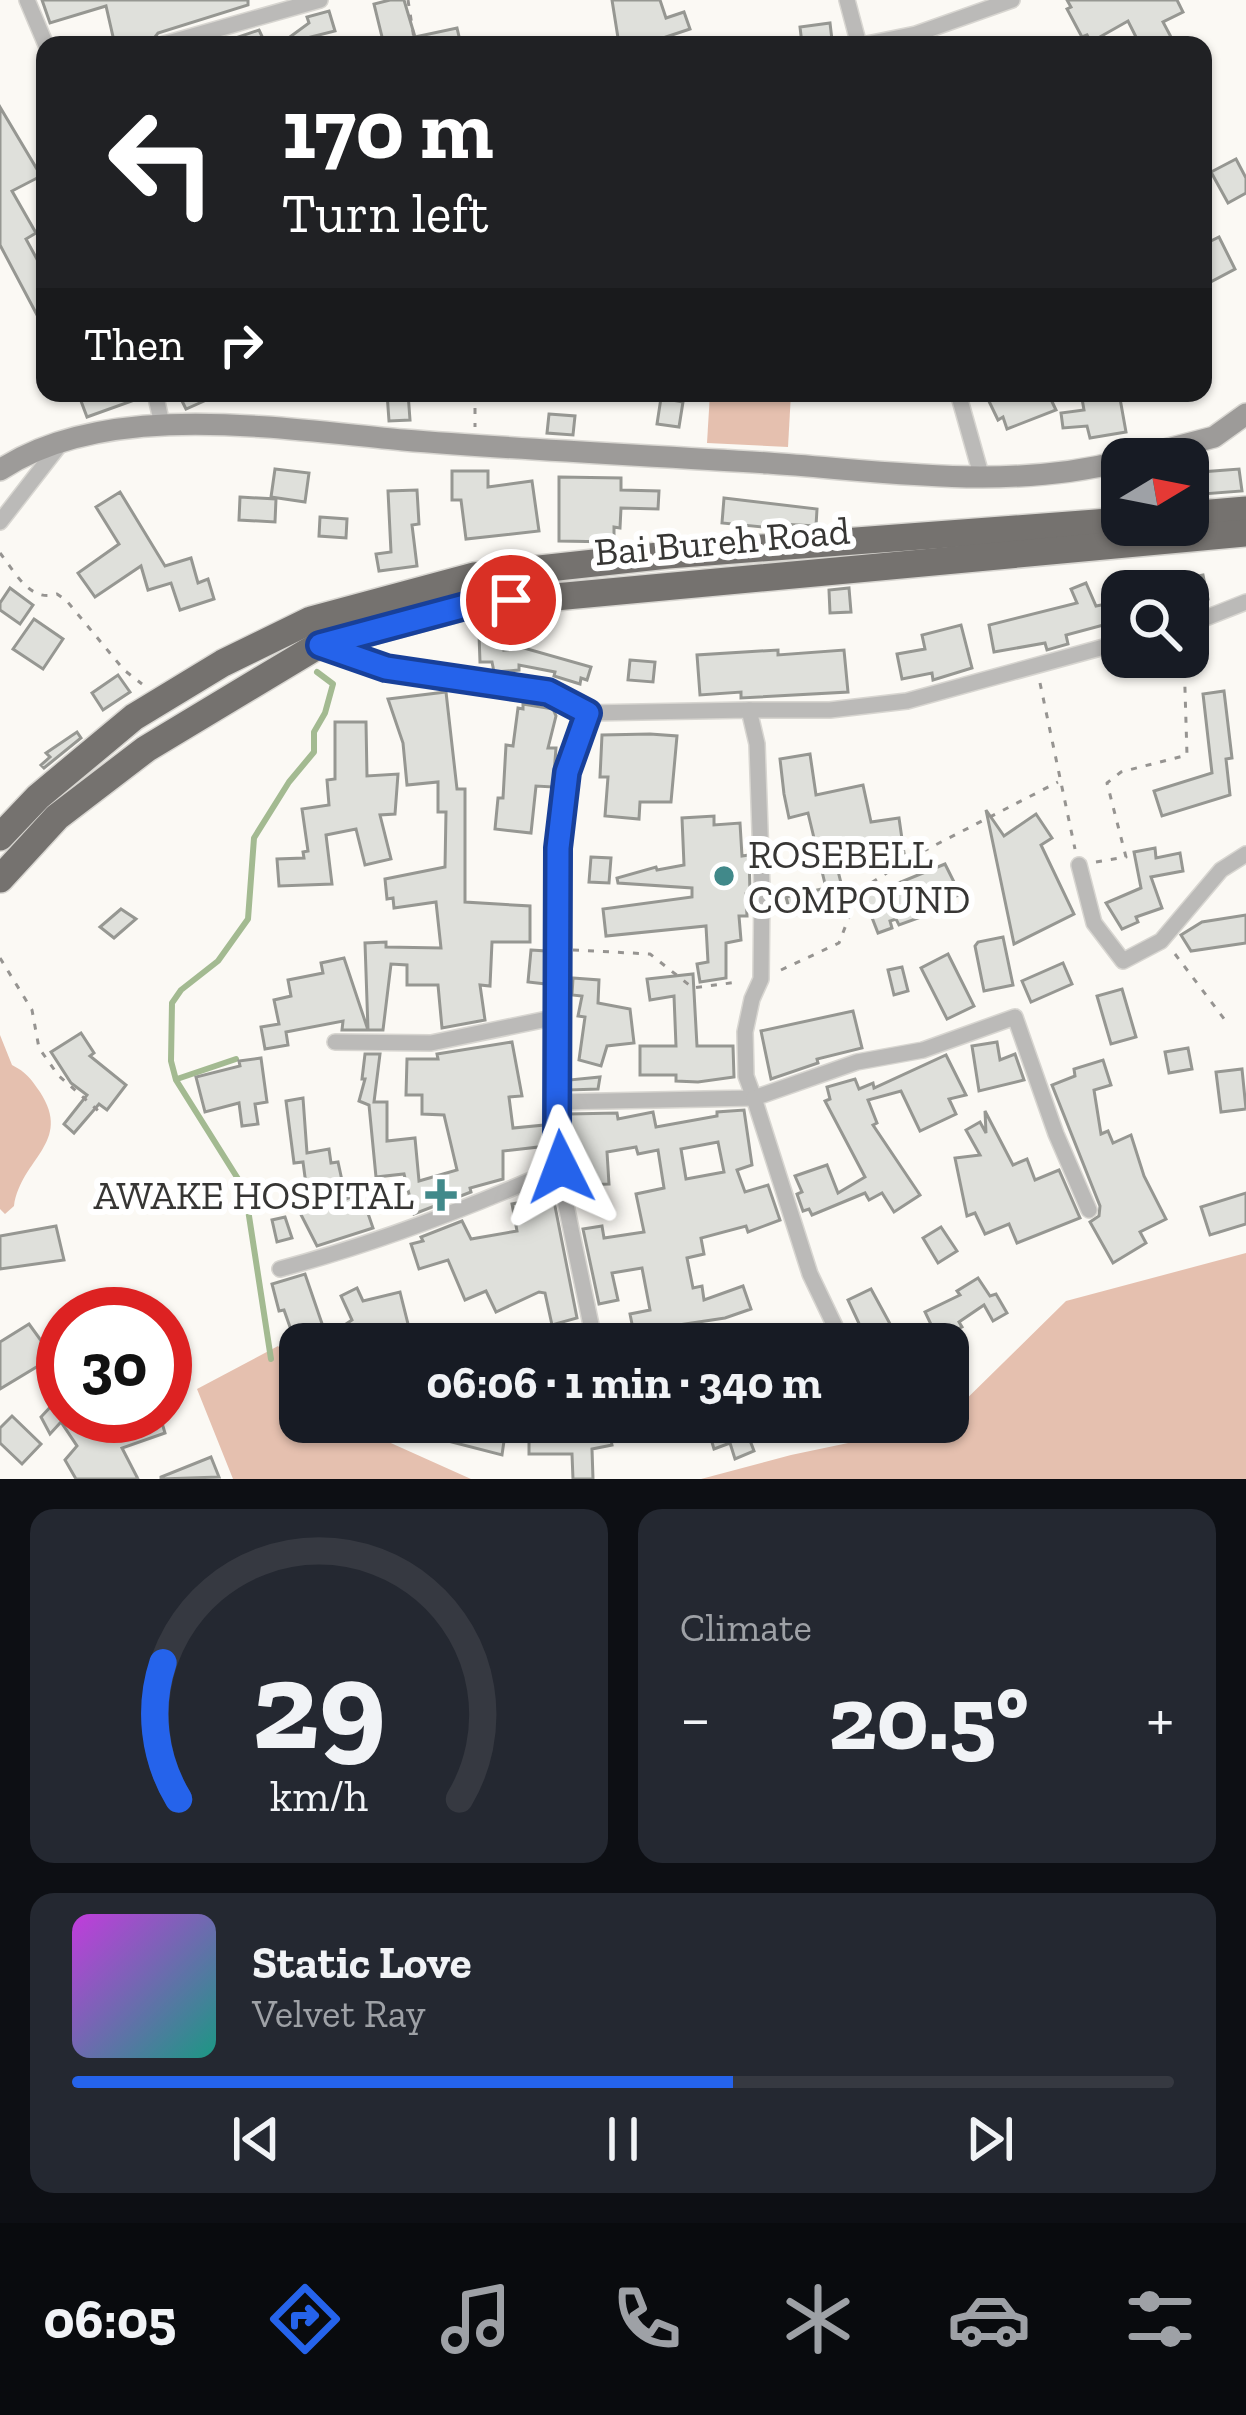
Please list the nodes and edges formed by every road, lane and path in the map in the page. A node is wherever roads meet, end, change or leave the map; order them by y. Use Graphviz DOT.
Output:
graph roads {
  1 [pos="27,0"];
  2 [pos="320,0"];
  3 [pos="408,0"];
  4 [pos="847,0"];
  5 [pos="1012,0"];
  6 [pos="42,36"];
  7 [pos="193,36"];
  8 [pos="414,36"];
  9 [pos="858,36"];
  10 [pos="906,36"];
  11 [pos="157,402"];
  12 [pos="475,402"];
  13 [pos="961,402"];
  14 [pos="1246,414"];
  15 [pos="162,424"];
  16 [pos="1209,438"];
  17 [pos="64,440"];
  18 [pos="476,446"];
  19 [pos="1101,466"];
  20 [pos="0,470"];
  21 [pos="982,478"];
  22 [pos="1246,510"];
  23 [pos="1209,513"];
  24 [pos="0,522"];
  25 [pos="1101,523"];
  26 [pos="1246,532"];
  27 [pos="0,553"];
  28 [pos="1246,602"];
  29 [pos="1209,617"];
  30 [pos="320,645"];
  31 [pos="1101,647"];
  32 [pos="1037,663"];
  33 [pos="1185,678"];
  34 [pos="152,693"];
  35 [pos="749,710"];
  36 [pos="588,713"];
  37 [pos="1058,782"];
  38 [pos="0,836"];
  39 [pos="1246,854"];
  40 [pos="1079,865"];
  41 [pos="0,879"];
  42 [pos="1162,938"];
  43 [pos="557,949"];
  44 [pos="0,958"];
  45 [pos="761,979"];
  46 [pos="557,1017"];
  47 [pos="1225,1020"];
  48 [pos="335,1042"];
  49 [pos="754,1098"];
  50 [pos="557,1102"];
  51 [pos="103,1115"];
  52 [pos="561,1167"];
  53 [pos="1089,1210"];
  54 [pos="280,1269"];
  55 [pos="591,1323"];
  56 [pos="834,1323"];
  1 -- 6 [label="street"];
  2 -- 7 [label="street"];
  3 -- 8 [label="path"];
  4 -- 9 [label="street"];
  5 -- 10 [label="street"];
  11 -- 15 [label="street"];
  12 -- 18 [label="path"];
  13 -- 21 [label="street"];
  14 -- 16 [label="street"];
  15 -- 17 [label="street"];
  15 -- 18 [label="street"];
  17 -- 20 [label="street"];
  17 -- 24 [label="street"];
  18 -- 21 [label="street"];
  19 -- 21 [label="street"];
  22 -- 23 [label="highway"];
  25 -- 38 [label="highway, Bai Bureh Road"];
  26 -- 30 [label="highway, Bai Bureh Road"];
  27 -- 34 [label="path"];
  28 -- 29 [label="street"];
  30 -- 36 [label="street"];
  30 -- 41 [label="highway, Bai Bureh Road"];
  31 -- 32 [label="street"];
  32 -- 35 [label="street"];
  32 -- 37 [label="path"];
  33 -- 40 [label="path"];
  35 -- 36 [label="street"];
  35 -- 45 [label="street"];
  36 -- 43 [label="street"];
  37 -- 40 [label="path"];
  37 -- 45 [label="path"];
  39 -- 42 [label="street"];
  40 -- 42 [label="street"];
  42 -- 47 [label="path"];
  43 -- 45 [label="path"];
  43 -- 46 [label="street"];
  44 -- 51 [label="path"];
  45 -- 49 [label="street"];
  46 -- 48 [label="street"];
  46 -- 50 [label="street"];
  49 -- 50 [label="street"];
  49 -- 53 [label="street"];
  49 -- 56 [label="street"];
  50 -- 52 [label="street"];
  52 -- 54 [label="street"];
  52 -- 55 [label="street"];
}
